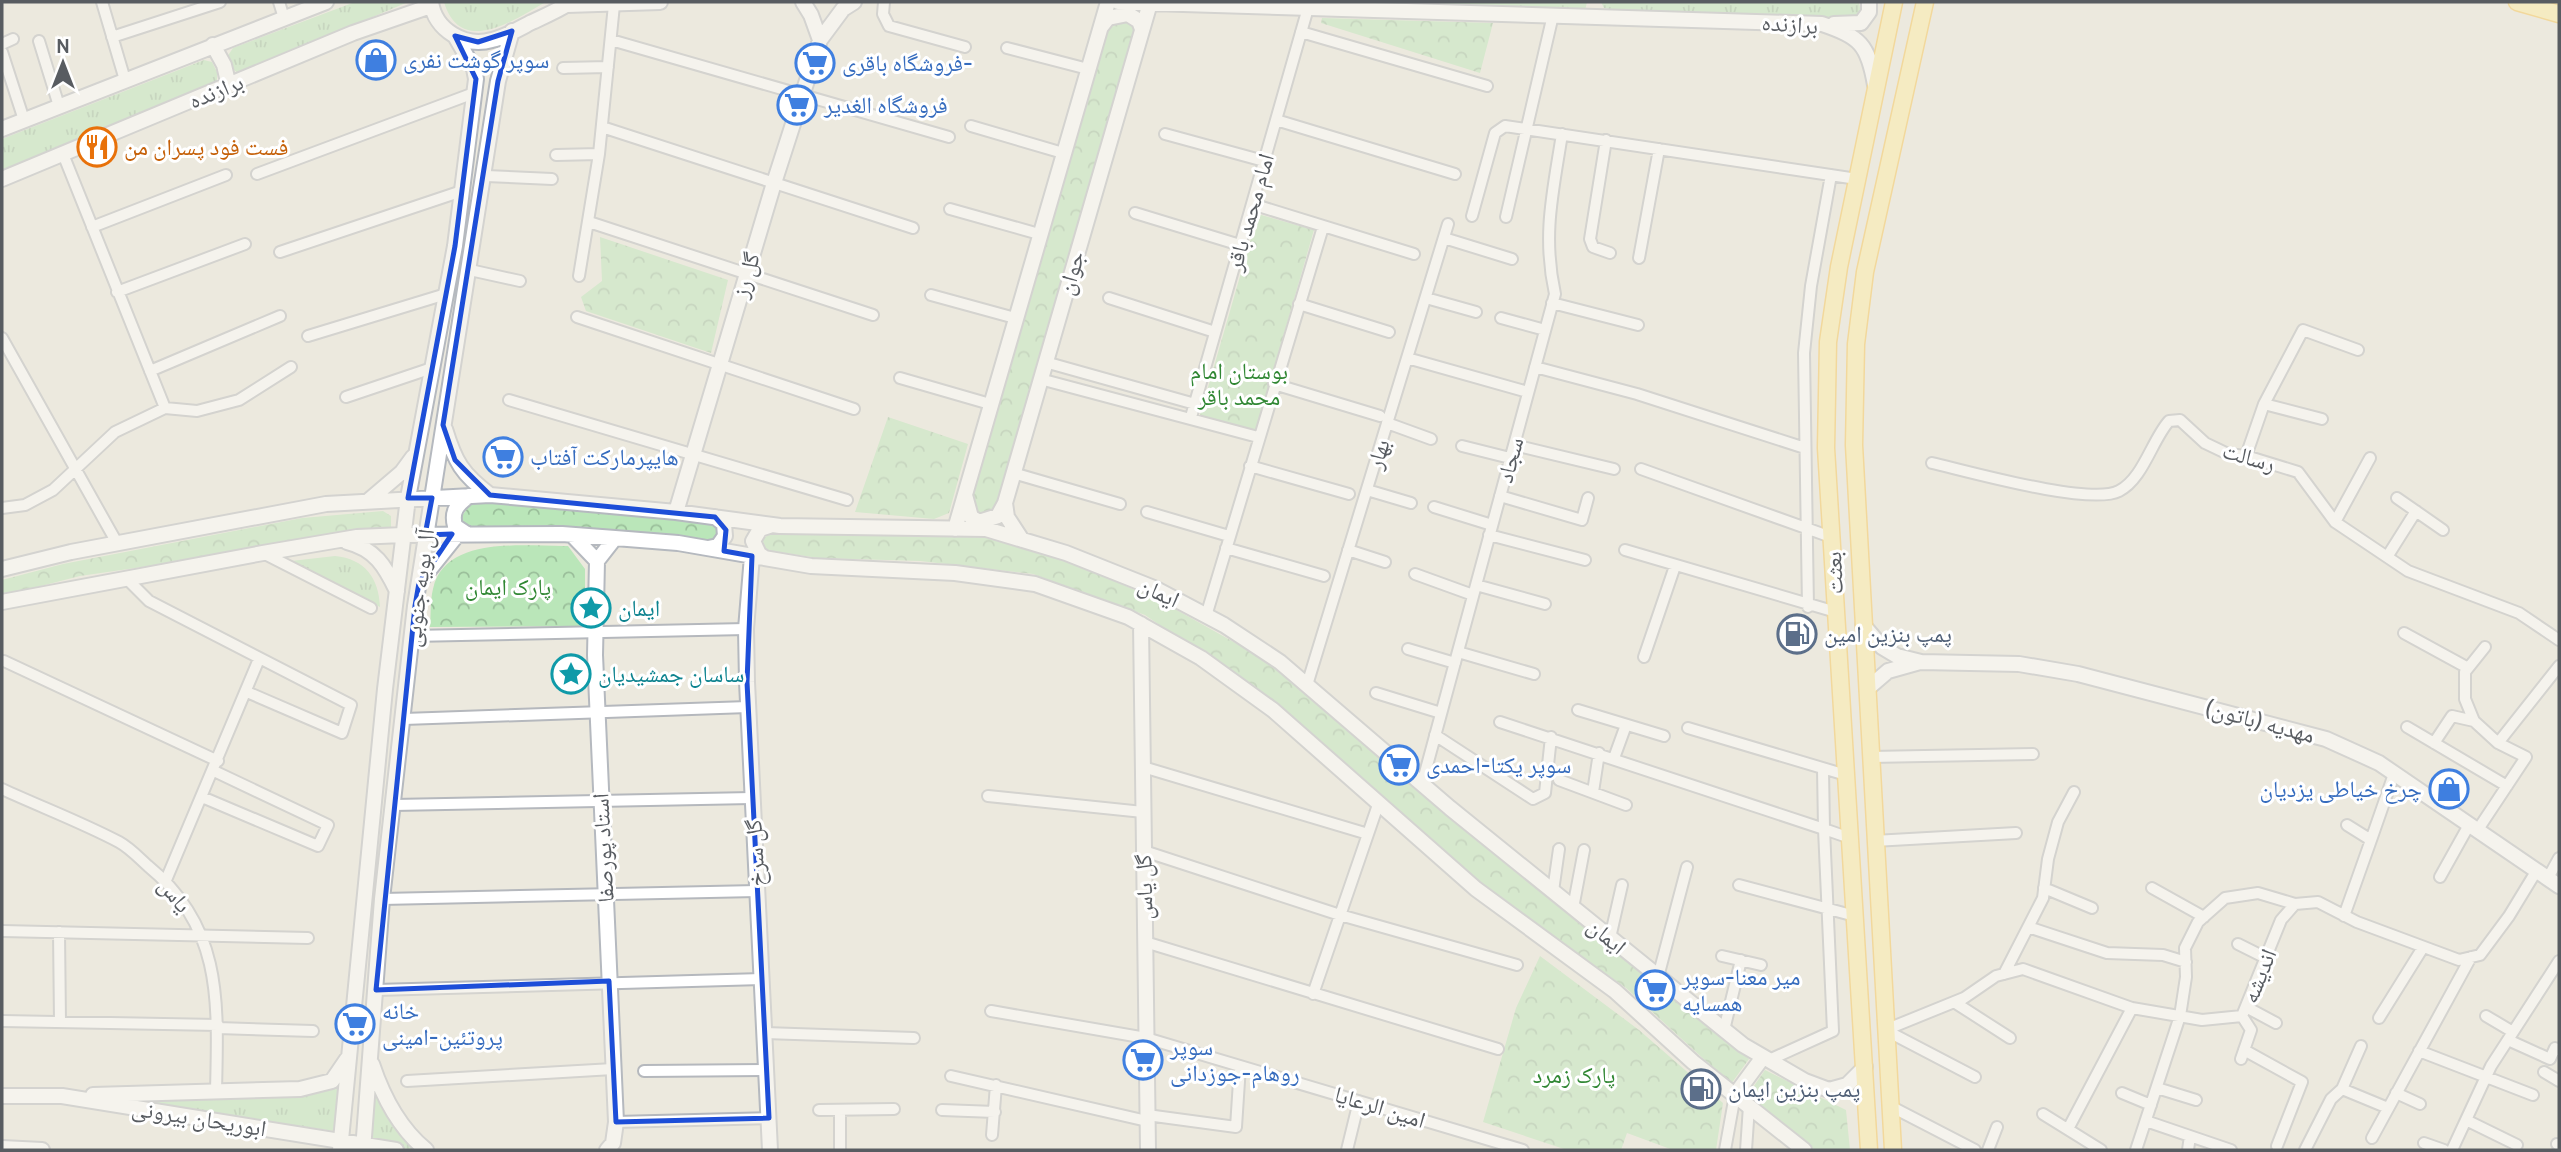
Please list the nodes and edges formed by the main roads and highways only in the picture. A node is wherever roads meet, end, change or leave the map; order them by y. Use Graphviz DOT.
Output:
graph roads {
  1 [pos="326,2"];
  2 [pos="660,2"];
  3 [pos="803,2"];
  4 [pos="854,2"];
  5 [pos="1108,2"];
  6 [pos="1118,2"];
  7 [pos="1590,2"];
  8 [pos="1869,2"];
  9 [pos="1894,2"];
  10 [pos="1925,2"];
  11 [pos="2517,2"];
  12 [pos="569,3"];
  13 [pos="1150,3"];
  14 [pos="431,4"];
  15 [pos="2559,13"];
  16 [pos="1594,17"];
  17 [pos="1822,24"];
  18 [pos="1101,27"];
  19 [pos="1142,29"];
  20 [pos="512,31"];
  21 [pos="455,36"];
  22 [pos="820,40"];
  23 [pos="213,45"];
  24 [pos="229,86"];
  25 [pos="1876,90"];
  26 [pos="2,129"];
  27 [pos="2,179"];
  28 [pos="1839,268"];
  29 [pos="1865,272"];
  30 [pos="443,425"];
  31 [pos="416,453"];
  32 [pos="965,494"];
  33 [pos="490,495"];
  34 [pos="469,496"];
  35 [pos="408,498"];
  36 [pos="432,498"];
  37 [pos="390,500"];
  38 [pos="368,501"];
  39 [pos="1004,503"];
  40 [pos="676,512"];
  41 [pos="715,517"];
  42 [pos="773,525"];
  43 [pos="955,529"];
  44 [pos="462,534"];
  45 [pos="425,535"];
  46 [pos="572,535"];
  47 [pos="396,536"];
  48 [pos="615,538"];
  49 [pos="338,540"];
  50 [pos="1022,540"];
  51 [pos="706,548"];
  52 [pos="758,557"];
  53 [pos="597,561"];
  54 [pos="2,569"];
  55 [pos="419,583"];
  56 [pos="397,591"];
  57 [pos="2,603"];
  58 [pos="1141,624"];
  59 [pos="1863,625"];
  60 [pos="1921,662"];
  61 [pos="1867,689"];
  62 [pos="2548,878"];
  63 [pos="349,1055"];
  64 [pos="370,1058"];
  65 [pos="1766,1059"];
  66 [pos="1865,1067"];
  67 [pos="1735,1095"];
  68 [pos="62,1096"];
  69 [pos="5,1097"];
  70 [pos="616,1128"];
  71 [pos="341,1145"];
  72 [pos="7,1148"];
  73 [pos="363,1148"];
  74 [pos="1797,1148"];
  75 [pos="42,1150"];
  76 [pos="396,1150"];
  77 [pos="426,1150"];
  78 [pos="607,1150"];
  79 [pos="622,1150"];
  80 [pos="770,1150"];
  81 [pos="1148,1150"];
  82 [pos="1869,1150"];
  83 [pos="1893,1150"];
  1 -- 23 [label="main road, برازنده"];
  2 -- 12 [label="main road"];
  3 -- 22 [label="main road"];
  4 -- 22 [label="main road, گل رز"];
  5 -- 18 [label="main road, جوان"];
  6 -- 13 [label="main road, برازنده"];
  7 -- 16 [label="main road"];
  8 -- 17 [label="main road"];
  9 -- 25 [label="main road, بعثت"];
  10 -- 29 [label="main road, بعثت"];
  11 -- 15 [label="main road"];
  12 -- 20 [label="main road"];
  13 -- 16 [label="main road, برازنده"];
  13 -- 19 [label="main road, جوان"];
  14 -- 21 [label="main road, آل بویه جنوبی"];
  14 -- 24 [label="main road, برازنده"];
  16 -- 17 [label="main road, برازنده"];
  17 -- 25 [label="main road, برازنده"];
  18 -- 19 [label="main road"];
  18 -- 32 [label="main road, جوان"];
  19 -- 39 [label="main road, جوان"];
  20 -- 21 [label="main road"];
  20 -- 30 [label="main road, آل بویه جنوبی"];
  21 -- 31 [label="main road, آل بویه جنوبی"];
  22 -- 40 [label="main road, گل رز"];
  23 -- 24 [label="main road"];
  23 -- 26 [label="main road, برازنده"];
  24 -- 27 [label="main road, برازنده"];
  25 -- 28 [label="main road, بعثت"];
  28 -- 29 [label="main road"];
  28 -- 66 [label="main road, بعثت"];
  29 -- 59 [label="main road, بعثت"];
  30 -- 33 [label="main road"];
  30 -- 36 [label="main road, آل بویه جنوبی"];
  31 -- 35 [label="main road, آل بویه جنوبی"];
  31 -- 38 [label="main road"];
  32 -- 39 [label="main road"];
  32 -- 43 [label="main road, جوان"];
  33 -- 34 [label="main road, ایمان"];
  33 -- 40 [label="main road, ایمان"];
  34 -- 36 [label="main road, ایمان"];
  34 -- 44 [label="main road"];
  35 -- 36 [label="main road, ایمان"];
  35 -- 37 [label="main road, ایمان"];
  35 -- 47 [label="main road, آل بویه جنوبی"];
  36 -- 45 [label="main road, آل بویه جنوبی"];
  37 -- 38 [label="main road, ایمان"];
  37 -- 47 [label="main road"];
  38 -- 54 [label="main road, ایمان"];
  39 -- 50 [label="main road"];
  40 -- 41 [label="main road, ایمان"];
  41 -- 42 [label="main road, ایمان"];
  41 -- 51 [label="main road"];
  42 -- 43 [label="main road, ایمان"];
  42 -- 52 [label="main road, گل سرخ"];
  43 -- 50 [label="main road, ایمان"];
  44 -- 45 [label="main road, ایمان"];
  44 -- 46 [label="main road, ایمان"];
  44 -- 55 [label="main road"];
  45 -- 47 [label="main road, ایمان"];
  45 -- 55 [label="main road, آل بویه جنوبی"];
  46 -- 48 [label="main road, ایمان"];
  46 -- 53 [label="main road"];
  47 -- 49 [label="main road, ایمان"];
  47 -- 56 [label="main road, آل بویه جنوبی"];
  48 -- 51 [label="main road, ایمان"];
  48 -- 53 [label="main road"];
  49 -- 56 [label="main road"];
  49 -- 57 [label="main road, ایمان"];
  50 -- 65 [label="main road, ایمان"];
  51 -- 52 [label="main road, ایمان"];
  52 -- 58 [label="main road, ایمان"];
  52 -- 80 [label="main road, گل سرخ"];
  53 -- 70 [label="main road, استاد پورصفا"];
  55 -- 64 [label="main road, آل بویه جنوبی"];
  56 -- 63 [label="main road, آل بویه جنوبی"];
  58 -- 67 [label="main road, ایمان"];
  58 -- 81 [label="main road, گل یاس"];
  59 -- 60 [label="main road, مهدیه (باتون)"];
  59 -- 61 [label="main road, بعثت"];
  60 -- 61 [label="main road, مهدیه (باتون)"];
  60 -- 62 [label="main road, مهدیه (باتون)"];
  61 -- 83 [label="main road, بعثت"];
  63 -- 68 [label="main road"];
  63 -- 71 [label="main road, آل بویه جنوبی"];
  64 -- 73 [label="main road, آل بویه جنوبی"];
  64 -- 77 [label="main road"];
  65 -- 66 [label="main road, ایمان"];
  65 -- 67 [label="main road"];
  66 -- 82 [label="main road, بعثت"];
  67 -- 74 [label="main road, ایمان"];
  68 -- 69 [label="main road, ابوریحان بیرونی"];
  68 -- 71 [label="main road, ابوریحان بیرونی"];
  70 -- 78 [label="main road"];
  70 -- 79 [label="main road, استاد پورصفا"];
  71 -- 73 [label="main road, ابوریحان بیرونی"];
  72 -- 75 [label="main road"];
  73 -- 76 [label="main road, ابوریحان بیرونی"];
}
